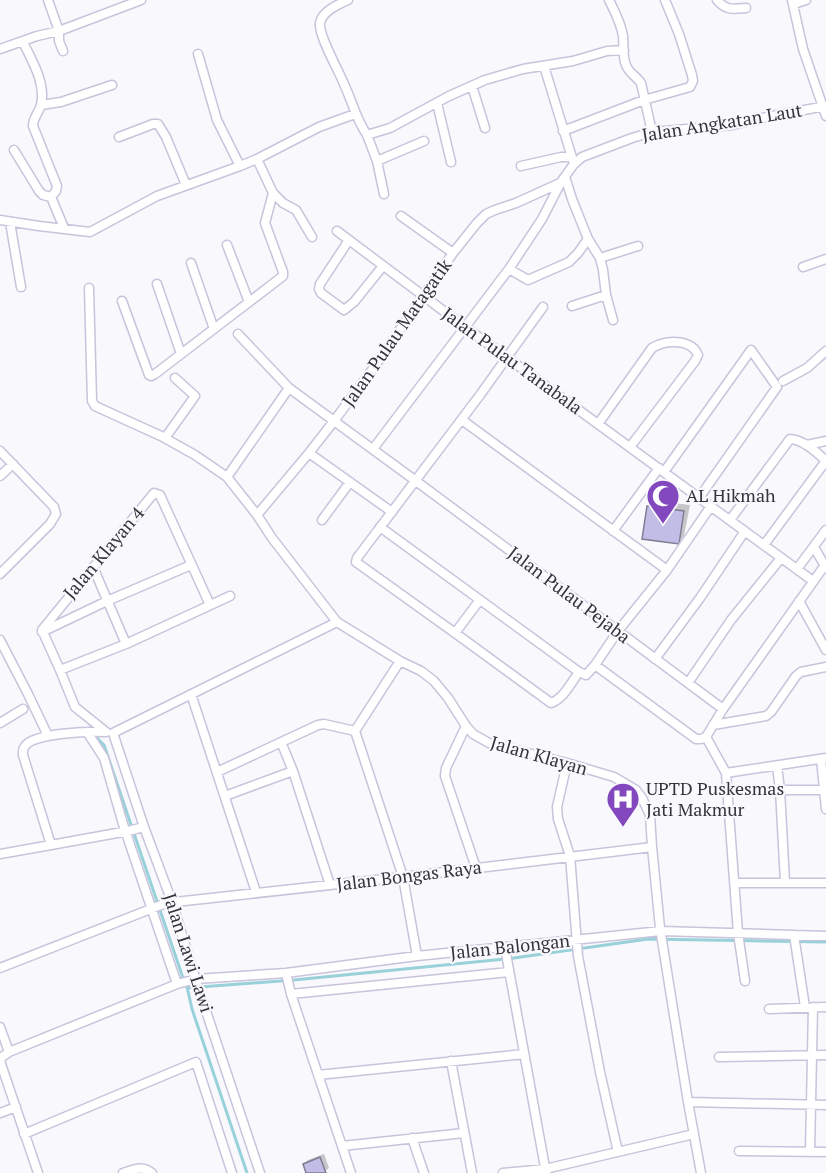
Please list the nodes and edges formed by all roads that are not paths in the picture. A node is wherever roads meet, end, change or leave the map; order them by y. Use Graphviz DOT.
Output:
graph roads {
  1 [pos="48,0"];
  2 [pos="141,0"];
  3 [pos="348,0"];
  4 [pos="609,0"];
  5 [pos="665,0"];
  6 [pos="717,0"];
  7 [pos="806,0"];
  8 [pos="793,2"];
  9 [pos="746,8"];
  10 [pos="59,32"];
  11 [pos="23,42"];
  12 [pos="0,49"];
  13 [pos="624,50"];
  14 [pos="63,51"];
  15 [pos="198,54"];
  16 [pos="544,66"];
  17 [pos="112,85"];
  18 [pos="472,86"];
  19 [pos="644,100"];
  20 [pos="437,103"];
  21 [pos="41,105"];
  22 [pos="824,106"];
  23 [pos="355,114"];
  24 [pos="826,116"];
  25 [pos="485,128"];
  26 [pos="563,131"];
  27 [pos="652,132"];
  28 [pos="367,135"];
  29 [pos="119,137"];
  30 [pos="424,141"];
  31 [pos="14,150"];
  32 [pos="257,159"];
  33 [pos="377,161"];
  34 [pos="572,161"];
  35 [pos="452,162"];
  36 [pos="240,166"];
  37 [pos="521,166"];
  38 [pos="563,180"];
  39 [pos="186,185"];
  40 [pos="273,193"];
  41 [pos="384,194"];
  42 [pos="51,197"];
  43 [pos="401,216"];
  44 [pos="0,220"];
  45 [pos="10,222"];
  46 [pos="64,228"];
  47 [pos="337,231"];
  48 [pos="312,237"];
  49 [pos="588,239"];
  50 [pos="349,240"];
  51 [pos="227,245"];
  52 [pos="638,246"];
  53 [pos="453,253"];
  54 [pos="600,258"];
  55 [pos="826,260"];
  56 [pos="191,263"];
  57 [pos="383,266"];
  58 [pos="803,267"];
  59 [pos="508,269"];
  60 [pos="157,285"];
  61 [pos="21,287"];
  62 [pos="89,288"];
  63 [pos="606,295"];
  64 [pos="424,296"];
  65 [pos="122,302"];
  66 [pos="249,302"];
  67 [pos="572,306"];
  68 [pos="543,307"];
  69 [pos="613,320"];
  70 [pos="465,327"];
  71 [pos="214,329"];
  72 [pos="238,334"];
  73 [pos="826,351"];
  74 [pos="181,354"];
  75 [pos="507,358"];
  76 [pos="175,378"];
  77 [pos="780,384"];
  78 [pos="289,388"];
  79 [pos="462,420"];
  80 [pos="334,421"];
  81 [pos="598,424"];
  82 [pos="165,438"];
  83 [pos="826,441"];
  84 [pos="807,445"];
  85 [pos="630,447"];
  86 [pos="373,449"];
  87 [pos="0,451"];
  88 [pos="309,453"];
  89 [pos="13,464"];
  90 [pos="661,470"];
  91 [pos="0,476"];
  92 [pos="227,477"];
  93 [pos="416,480"];
  94 [pos="350,482"];
  95 [pos="699,498"];
  96 [pos="711,506"];
  97 [pos="392,512"];
  98 [pos="257,515"];
  99 [pos="322,520"];
  100 [pos="730,520"];
  101 [pos="380,527"];
  102 [pos="826,530"];
  103 [pos="613,531"];
  104 [pos="745,531"];
  105 [pos="764,545"];
  106 [pos="814,548"];
  107 [pos="781,558"];
  108 [pos="191,565"];
  109 [pos="93,567"];
  110 [pos="825,567"];
  111 [pos="797,569"];
  112 [pos="667,570"];
  113 [pos="0,574"];
  114 [pos="813,581"];
  115 [pos="230,596"];
  116 [pos="107,601"];
  117 [pos="479,601"];
  118 [pos="799,602"];
  119 [pos="210,605"];
  120 [pos="337,622"];
  121 [pos="42,630"];
  122 [pos="618,631"];
  123 [pos="455,633"];
  124 [pos="0,640"];
  125 [pos="126,644"];
  126 [pos="826,650"];
  127 [pos="655,659"];
  128 [pos="400,661"];
  129 [pos="595,665"];
  130 [pos="826,667"];
  131 [pos="60,670"];
  132 [pos="579,672"];
  133 [pos="688,683"];
  134 [pos="191,694"];
  135 [pos="24,709"];
  136 [pos="723,709"];
  137 [pos="0,723"];
  138 [pos="713,725"];
  139 [pos="466,726"];
  140 [pos="355,731"];
  141 [pos="87,732"];
  142 [pos="109,732"];
  143 [pos="48,736"];
  144 [pos="706,736"];
  145 [pos="280,742"];
  146 [pos="824,758"];
  147 [pos="567,763"];
  148 [pos="777,766"];
  149 [pos="293,771"];
  150 [pos="217,772"];
  151 [pos="726,773"];
  152 [pos="780,790"];
  153 [pos="824,790"];
  154 [pos="225,796"];
  155 [pos="826,808"];
  156 [pos="133,830"];
  157 [pos="51,846"];
  158 [pos="652,847"];
  159 [pos="0,854"];
  160 [pos="570,856"];
  161 [pos="476,868"];
  162 [pos="403,877"];
  163 [pos="785,882"];
  164 [pos="735,883"];
  165 [pos="826,883"];
  166 [pos="330,885"];
  167 [pos="256,892"];
  168 [pos="169,902"];
  169 [pos="154,907"];
  170 [pos="826,936"];
  171 [pos="661,937"];
  172 [pos="739,938"];
  173 [pos="794,939"];
  174 [pos="576,943"];
  175 [pos="505,951"];
  176 [pos="417,956"];
  177 [pos="0,968"];
  178 [pos="509,970"];
  179 [pos="286,975"];
  180 [pos="745,981"];
  181 [pos="188,982"];
  182 [pos="290,991"];
  183 [pos="809,1007"];
  184 [pos="826,1007"];
  185 [pos="769,1009"];
  186 [pos="0,1026"];
  187 [pos="9,1052"];
  188 [pos="524,1054"];
  189 [pos="812,1054"];
  190 [pos="826,1055"];
  191 [pos="719,1057"];
  192 [pos="0,1060"];
  193 [pos="451,1061"];
  194 [pos="318,1075"];
  195 [pos="688,1102"];
  196 [pos="811,1104"];
  197 [pos="826,1105"];
  198 [pos="16,1107"];
  199 [pos="0,1113"];
  200 [pos="464,1133"];
  201 [pos="24,1134"];
  202 [pos="694,1134"];
  203 [pos="412,1138"];
  204 [pos="342,1146"];
  205 [pos="739,1151"];
  206 [pos="618,1152"];
  207 [pos="810,1152"];
  208 [pos="826,1152"];
  209 [pos="546,1171"];
  210 [pos="38,1173"];
  211 [pos="123,1173"];
  212 [pos="152,1173"];
  213 [pos="231,1173"];
  214 [pos="260,1173"];
  215 [pos="351,1173"];
  216 [pos="424,1173"];
  217 [pos="472,1173"];
  218 [pos="503,1173"];
  219 [pos="701,1173"];
  1 -- 10 [label="street"];
  2 -- 10 [label="street"];
  3 -- 23 [label="street"];
  4 -- 13 [label="street"];
  5 -- 19 [label="street"];
  6 -- 9 [label="street"];
  7 -- 8 [label="street"];
  8 -- 22 [label="street"];
  10 -- 11 [label="street"];
  10 -- 14 [label="street"];
  11 -- 12 [label="street"];
  11 -- 21 [label="street"];
  13 -- 16 [label="street"];
  13 -- 19 [label="street"];
  15 -- 36 [label="street"];
  16 -- 18 [label="street"];
  16 -- 26 [label="street"];
  17 -- 21 [label="street"];
  18 -- 20 [label="street"];
  18 -- 25 [label="street"];
  19 -- 26 [label="street"];
  19 -- 27 [label="street"];
  20 -- 28 [label="street"];
  20 -- 35 [label="street"];
  21 -- 42 [label="street"];
  22 -- 24 [label="street"];
  22 -- 27 [label="street, Jalan Angkatan Laut"];
  23 -- 28 [label="street"];
  23 -- 32 [label="street"];
  26 -- 34 [label="street"];
  27 -- 34 [label="street, Jalan Angkatan Laut"];
  28 -- 33 [label="street"];
  29 -- 39 [label="street"];
  30 -- 33 [label="street"];
  31 -- 42 [label="street"];
  32 -- 36 [label="street"];
  32 -- 40 [label="street"];
  33 -- 41 [label="street"];
  34 -- 37 [label="street"];
  34 -- 38 [label="street, Jalan Angkatan Laut"];
  36 -- 39 [label="street"];
  38 -- 49 [label="street"];
  38 -- 53 [label="street, Jalan Pulau Matagatik"];
  38 -- 59 [label="street, Jalan Angkatan Laut"];
  39 -- 46 [label="street"];
  40 -- 48 [label="street"];
  40 -- 66 [label="street"];
  42 -- 46 [label="street"];
  43 -- 53 [label="street"];
  44 -- 45 [label="street"];
  45 -- 46 [label="street"];
  45 -- 61 [label="street"];
  47 -- 50 [label="street, Jalan Pulau Tanabala"];
  49 -- 54 [label="street"];
  49 -- 59 [label="street"];
  50 -- 57 [label="street, Jalan Pulau Tanabala"];
  50 -- 57 [label="street"];
  51 -- 66 [label="street"];
  52 -- 54 [label="street"];
  53 -- 64 [label="street, Jalan Pulau Matagatik"];
  54 -- 63 [label="street"];
  55 -- 58 [label="street"];
  56 -- 71 [label="street"];
  57 -- 64 [label="street, Jalan Pulau Tanabala"];
  59 -- 70 [label="street, Jalan Angkatan Laut"];
  60 -- 74 [label="street"];
  62 -- 82 [label="street, Jalan Klayan"];
  63 -- 67 [label="street"];
  63 -- 69 [label="street"];
  64 -- 70 [label="street, Jalan Pulau Tanabala"];
  64 -- 80 [label="street, Jalan Pulau Matagatik"];
  65 -- 74 [label="street"];
  66 -- 71 [label="street"];
  68 -- 75 [label="street"];
  70 -- 75 [label="street, Jalan Pulau Tanabala"];
  70 -- 86 [label="street, Jalan Angkatan Laut"];
  71 -- 74 [label="street"];
  72 -- 78 [label="street, Jalan Pulau Pejaba"];
  73 -- 77 [label="street"];
  75 -- 79 [label="street"];
  75 -- 81 [label="street, Jalan Pulau Tanabala"];
  76 -- 82 [label="street"];
  77 -- 90 [label="street"];
  77 -- 95 [label="street"];
  78 -- 80 [label="street, Jalan Pulau Pejaba"];
  78 -- 92 [label="street"];
  79 -- 93 [label="street"];
  79 -- 103 [label="street"];
  80 -- 86 [label="street, Jalan Pulau Pejaba"];
  80 -- 88 [label="street, Jalan Pulau Matagatik"];
  81 -- 85 [label="street, Jalan Pulau Tanabala"];
  81 -- 85 [label="street"];
  82 -- 92 [label="street, Jalan Klayan"];
  83 -- 84 [label="street"];
  84 -- 100 [label="street"];
  84 -- 105 [label="street"];
  85 -- 90 [label="street, Jalan Pulau Tanabala"];
  86 -- 93 [label="street, Jalan Pulau Pejaba"];
  87 -- 89 [label="street"];
  88 -- 94 [label="street"];
  88 -- 98 [label="street, Jalan Pulau Matagatik"];
  89 -- 91 [label="street"];
  89 -- 113 [label="street"];
  90 -- 95 [label="street, Jalan Pulau Tanabala"];
  90 -- 103 [label="street"];
  92 -- 98 [label="street, Jalan Klayan"];
  93 -- 97 [label="street"];
  93 -- 122 [label="street, Jalan Pulau Pejaba"];
  94 -- 97 [label="street"];
  94 -- 99 [label="street"];
  95 -- 96 [label="street, Jalan Pulau Tanabala"];
  96 -- 100 [label="street, Jalan Pulau Tanabala"];
  96 -- 112 [label="street"];
  97 -- 101 [label="street"];
  98 -- 120 [label="street, Jalan Klayan"];
  100 -- 104 [label="street, Jalan Pulau Tanabala"];
  101 -- 117 [label="street"];
  101 -- 123 [label="street"];
  102 -- 106 [label="street"];
  103 -- 112 [label="street"];
  104 -- 105 [label="street, Jalan Pulau Tanabala"];
  104 -- 127 [label="street"];
  105 -- 107 [label="street, Jalan Pulau Tanabala"];
  106 -- 110 [label="street"];
  106 -- 111 [label="street"];
  107 -- 111 [label="street, Jalan Pulau Tanabala"];
  107 -- 133 [label="street"];
  108 -- 109 [label="street, Jalan Klayan 4"];
  108 -- 116 [label="street"];
  108 -- 119 [label="street, Jalan Klayan 4"];
  109 -- 116 [label="street"];
  109 -- 121 [label="street, Jalan Klayan 4"];
  110 -- 114 [label="street"];
  111 -- 114 [label="street, Jalan Pulau Tanabala"];
  112 -- 122 [label="street"];
  114 -- 118 [label="street"];
  115 -- 119 [label="street"];
  116 -- 121 [label="street"];
  116 -- 125 [label="street"];
  117 -- 123 [label="street"];
  117 -- 132 [label="street"];
  118 -- 126 [label="street"];
  118 -- 136 [label="street"];
  119 -- 125 [label="street"];
  120 -- 128 [label="street, Jalan Klayan"];
  120 -- 134 [label="street"];
  121 -- 131 [label="street"];
  122 -- 127 [label="street, Jalan Pulau Pejaba"];
  122 -- 129 [label="street"];
  123 -- 132 [label="street"];
  124 -- 143 [label="street"];
  125 -- 131 [label="street"];
  127 -- 133 [label="street, Jalan Pulau Pejaba"];
  128 -- 139 [label="street, Jalan Klayan"];
  128 -- 140 [label="street"];
  129 -- 132 [label="street"];
  129 -- 144 [label="street"];
  130 -- 138 [label="street"];
  131 -- 142 [label="street"];
  133 -- 136 [label="street, Jalan Pulau Pejaba"];
  134 -- 142 [label="street"];
  134 -- 150 [label="street"];
  135 -- 137 [label="street"];
  136 -- 138 [label="street"];
  138 -- 144 [label="street"];
  139 -- 147 [label="street, Jalan Klayan"];
  139 -- 161 [label="street"];
  140 -- 145 [label="street"];
  140 -- 162 [label="street"];
  141 -- 142 [label="street"];
  141 -- 143 [label="street"];
  141 -- 156 [label="street"];
  142 -- 156 [label="street, Jalan Lawi Lawi"];
  143 -- 157 [label="street"];
  144 -- 151 [label="street"];
  145 -- 149 [label="street"];
  145 -- 150 [label="street"];
  146 -- 148 [label="street"];
  146 -- 153 [label="street"];
  147 -- 158 [label="street, Jalan Klayan"];
  147 -- 160 [label="street"];
  148 -- 151 [label="street"];
  148 -- 152 [label="street"];
  149 -- 154 [label="street"];
  149 -- 166 [label="street"];
  150 -- 154 [label="street"];
  151 -- 164 [label="street"];
  152 -- 153 [label="street"];
  152 -- 163 [label="street"];
  153 -- 155 [label="street"];
  154 -- 167 [label="street"];
  156 -- 157 [label="street"];
  156 -- 168 [label="street, Jalan Lawi Lawi"];
  156 -- 169 [label="street"];
  157 -- 159 [label="street"];
  158 -- 160 [label="street, Jalan Bongas Raya"];
  158 -- 171 [label="street, Jalan Klayan"];
  160 -- 161 [label="street, Jalan Bongas Raya"];
  160 -- 174 [label="street"];
  161 -- 162 [label="street, Jalan Bongas Raya"];
  162 -- 166 [label="street, Jalan Bongas Raya"];
  162 -- 176 [label="street"];
  163 -- 164 [label="street"];
  163 -- 165 [label="street"];
  164 -- 172 [label="street"];
  166 -- 167 [label="street, Jalan Bongas Raya"];
  167 -- 168 [label="street, Jalan Bongas Raya"];
  168 -- 169 [label="street, Jalan Bongas Raya"];
  168 -- 181 [label="street, Jalan Lawi Lawi"];
  169 -- 177 [label="street, Jalan Bongas Raya"];
  169 -- 181 [label="street"];
  170 -- 173 [label="street, Jalan Balongan"];
  171 -- 172 [label="street, Jalan Balongan"];
  171 -- 174 [label="street, Jalan Balongan"];
  171 -- 195 [label="street, Jalan Klayan"];
  172 -- 173 [label="street, Jalan Balongan"];
  172 -- 180 [label="street"];
  173 -- 183 [label="street"];
  174 -- 175 [label="street, Jalan Balongan"];
  174 -- 206 [label="street"];
  175 -- 176 [label="street, Jalan Balongan"];
  175 -- 178 [label="street"];
  176 -- 179 [label="street, Jalan Balongan"];
  178 -- 182 [label="street"];
  178 -- 188 [label="street"];
  179 -- 181 [label="street, Jalan Balongan"];
  179 -- 182 [label="street"];
  181 -- 187 [label="street, Jalan Balongan"];
  181 -- 214 [label="street, Jalan Lawi Lawi"];
  182 -- 194 [label="street"];
  183 -- 184 [label="street"];
  183 -- 185 [label="street"];
  183 -- 189 [label="street"];
  186 -- 187 [label="street"];
  187 -- 192 [label="street, Jalan Balongan"];
  188 -- 193 [label="street"];
  188 -- 209 [label="street"];
  189 -- 190 [label="street"];
  189 -- 191 [label="street"];
  189 -- 196 [label="street"];
  192 -- 198 [label="street"];
  193 -- 194 [label="street"];
  193 -- 200 [label="street"];
  194 -- 204 [label="street"];
  195 -- 196 [label="street"];
  195 -- 202 [label="street, Jalan Klayan"];
  196 -- 197 [label="street"];
  196 -- 207 [label="street"];
  198 -- 199 [label="street"];
  198 -- 201 [label="street"];
  200 -- 203 [label="street"];
  200 -- 217 [label="street"];
  201 -- 210 [label="street"];
  201 -- 213 [label="street"];
  202 -- 206 [label="street"];
  202 -- 219 [label="street, Jalan Klayan"];
  203 -- 204 [label="street"];
  203 -- 216 [label="street"];
  204 -- 215 [label="street"];
  205 -- 207 [label="street"];
  206 -- 209 [label="street"];
  207 -- 208 [label="street"];
  209 -- 218 [label="street"];
  211 -- 212 [label="street"];
}
